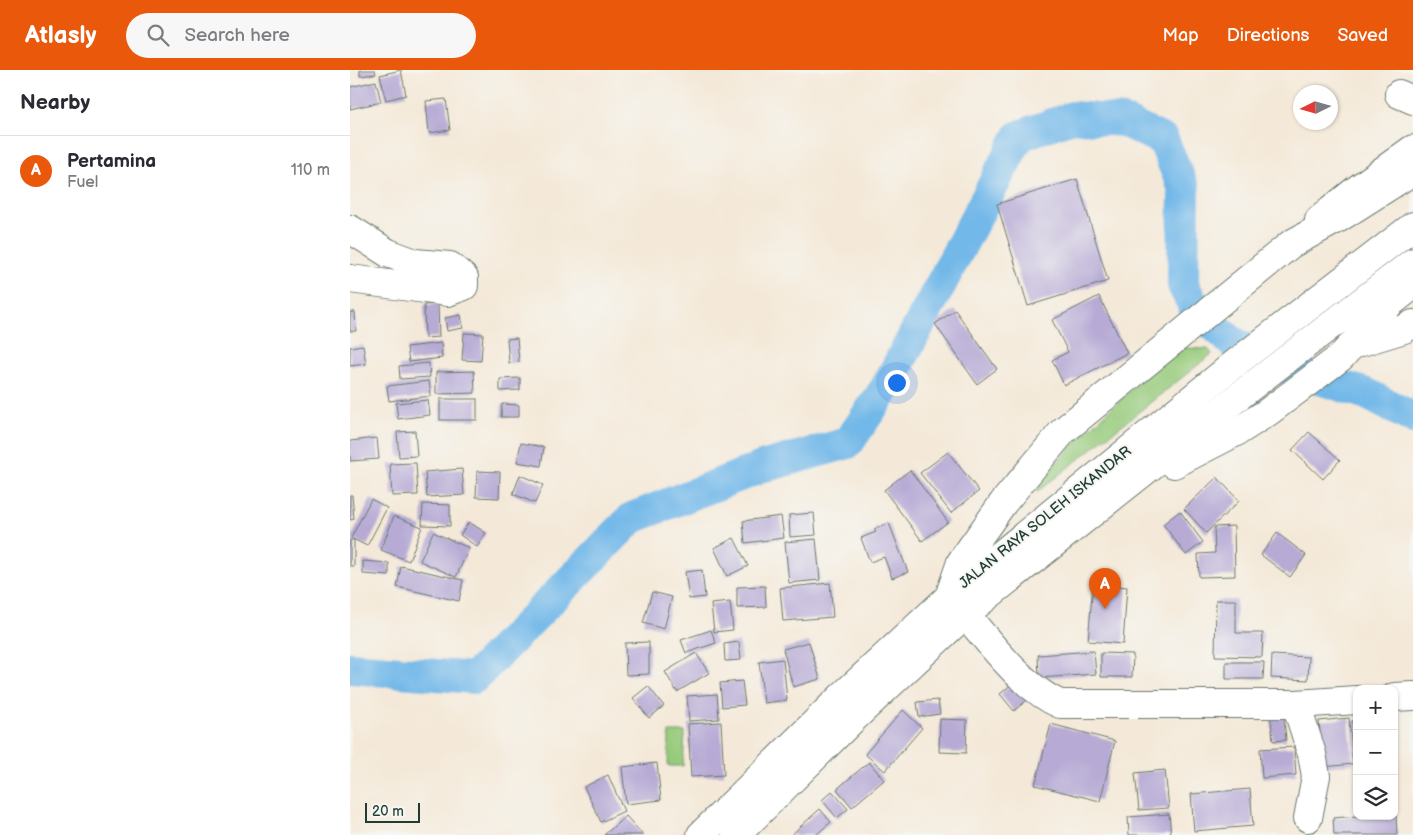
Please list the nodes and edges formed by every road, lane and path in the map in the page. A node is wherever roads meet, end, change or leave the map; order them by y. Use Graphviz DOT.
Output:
graph roads {
  1 [pos="1413,148"];
  2 [pos="1413,171"];
  3 [pos="1413,226"];
  4 [pos="350,229"];
  5 [pos="1289,247"];
  6 [pos="1413,262"];
  7 [pos="350,279"];
  8 [pos="1413,285"];
  9 [pos="1413,324"];
  10 [pos="1348,350"];
  11 [pos="1111,497"];
  12 [pos="957,606"];
  13 [pos="1413,696"];
  14 [pos="1398,697"];
  15 [pos="1353,700"];
  16 [pos="1296,704"];
  17 [pos="1308,818"];
  18 [pos="701,835"];
  19 [pos="736,835"];
  1 -- 5 [label="main road"];
  2 -- 5 [label="main road"];
  3 -- 12 [label="main road, JALAN RAYA SOLEH ISKANDAR"];
  4 -- 7 [label="main road"];
  5 -- 12 [label="main road"];
  6 -- 11 [label="main road, JALAN RAYA SOLEH ISKANDAR"];
  8 -- 10 [label="main road"];
  9 -- 10 [label="main road"];
  10 -- 11 [label="main road"];
  11 -- 12 [label="main road, JALAN RAYA SOLEH ISKANDAR"];
  12 -- 16 [label="main road"];
  12 -- 18 [label="main road, JALAN RAYA SOLEH ISKANDAR"];
  12 -- 19 [label="main road, JALAN RAYA SOLEH ISKANDAR"];
  13 -- 14 [label="main road"];
  15 -- 16 [label="main road"];
  16 -- 17 [label="main road"];
}
